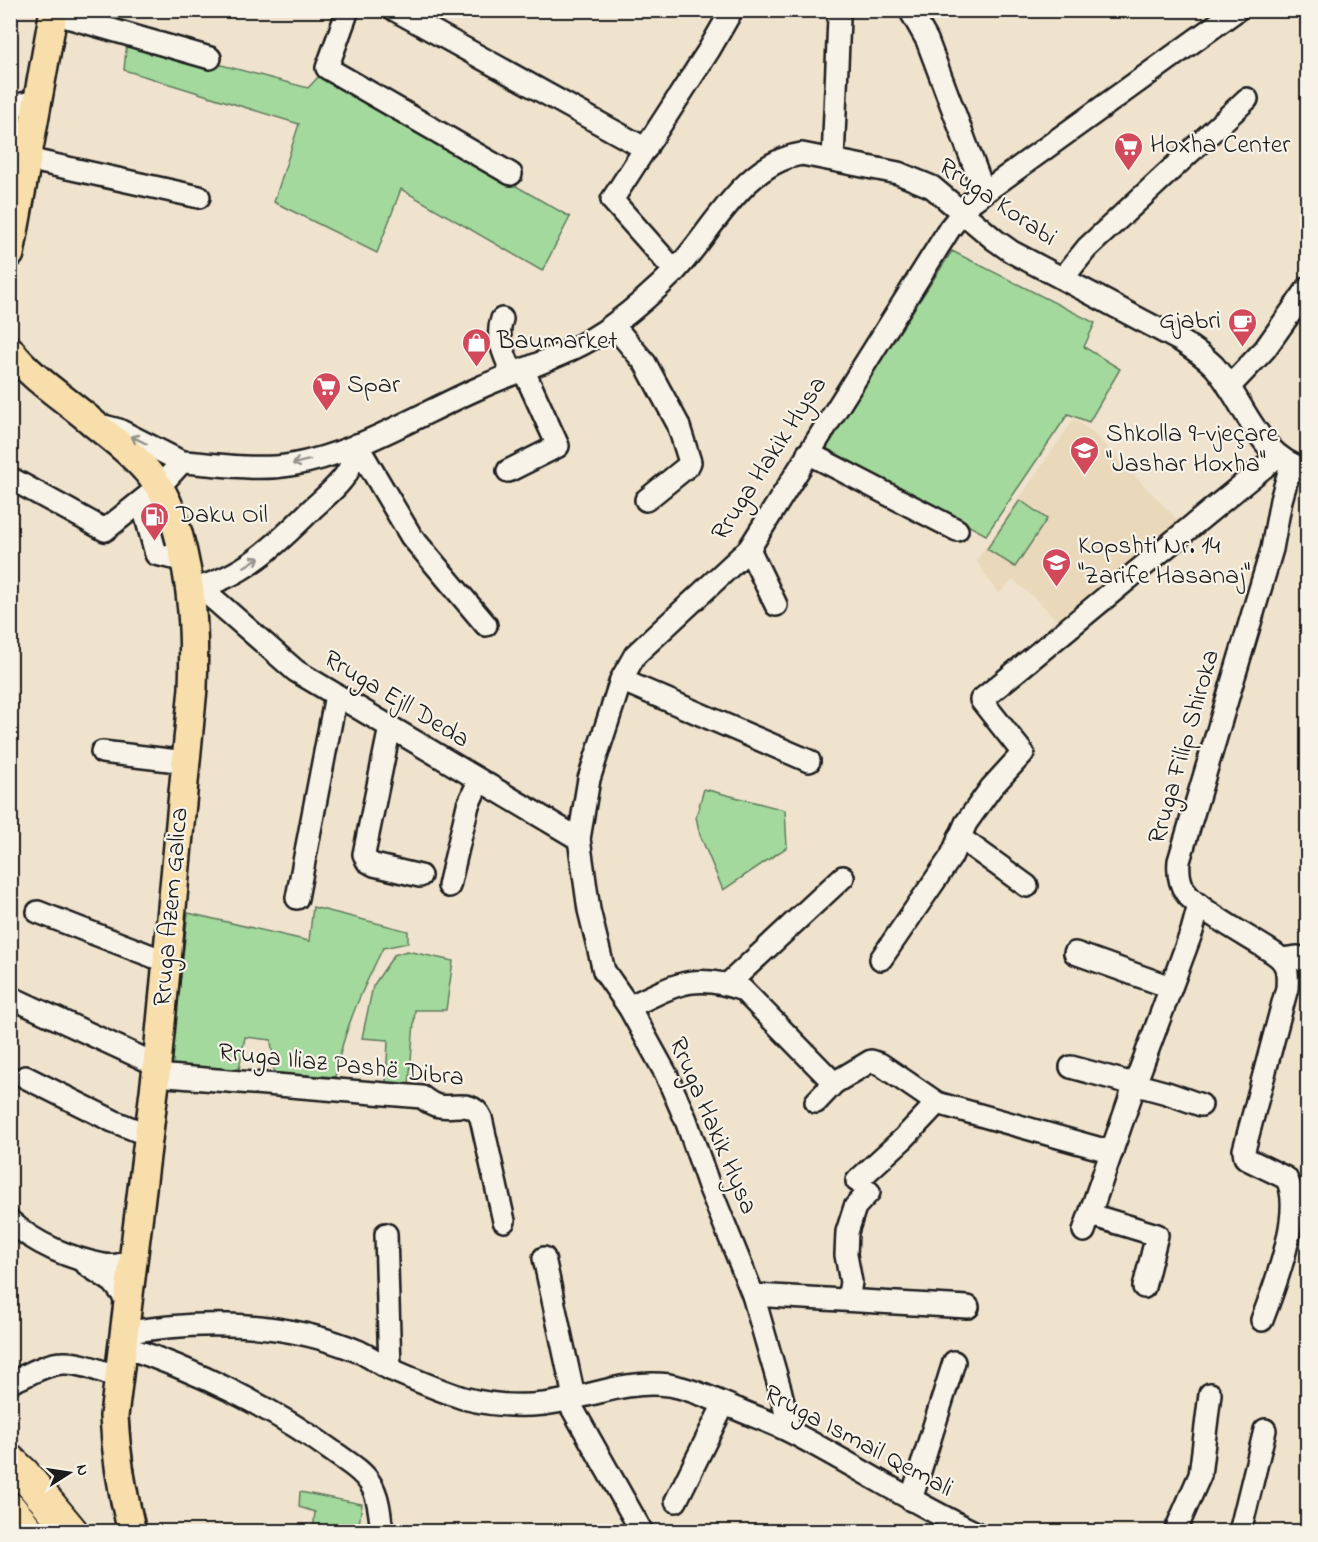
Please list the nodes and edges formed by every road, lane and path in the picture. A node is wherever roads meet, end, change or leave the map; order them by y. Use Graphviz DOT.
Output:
graph roads {
  1 [pos="348,10"];
  2 [pos="396,10"];
  3 [pos="732,10"];
  4 [pos="910,10"];
  5 [pos="1237,10"];
  6 [pos="53,12"];
  7 [pos="839,18"];
  8 [pos="210,58"];
  9 [pos="1247,99"];
  10 [pos="39,101"];
  11 [pos="10,106"];
  12 [pos="646,148"];
  13 [pos="27,159"];
  14 [pos="833,160"];
  15 [pos="511,174"];
  16 [pos="984,192"];
  17 [pos="199,197"];
  18 [pos="963,212"];
  19 [pos="10,254"];
  20 [pos="675,271"];
  21 [pos="1063,278"];
  22 [pos="1308,288"];
  23 [pos="502,319"];
  24 [pos="613,325"];
  25 [pos="10,350"];
  26 [pos="518,371"];
  27 [pos="1229,387"];
  28 [pos="94,423"];
  29 [pos="357,445"];
  30 [pos="808,453"];
  31 [pos="182,462"];
  32 [pos="1292,464"];
  33 [pos="508,471"];
  34 [pos="10,478"];
  35 [pos="159,487"];
  36 [pos="646,500"];
  37 [pos="957,530"];
  38 [pos="749,549"];
  39 [pos="195,588"];
  40 [pos="776,605"];
  41 [pos="486,625"];
  42 [pos="621,680"];
  43 [pos="336,695"];
  44 [pos="390,727"];
  45 [pos="102,752"];
  46 [pos="809,761"];
  47 [pos="186,762"];
  48 [pos="479,781"];
  49 [pos="959,837"];
  50 [pos="579,839"];
  51 [pos="420,876"];
  52 [pos="843,877"];
  53 [pos="449,886"];
  54 [pos="1027,886"];
  55 [pos="297,898"];
  56 [pos="1198,905"];
  57 [pos="38,912"];
  58 [pos="1076,952"];
  59 [pos="881,959"];
  60 [pos="1283,959"];
  61 [pos="167,962"];
  62 [pos="1308,963"];
  63 [pos="728,984"];
  64 [pos="1170,987"];
  65 [pos="10,997"];
  66 [pos="629,1007"];
  67 [pos="1071,1067"];
  68 [pos="157,1070"];
  69 [pos="25,1077"];
  70 [pos="834,1083"];
  71 [pos="1135,1084"];
  72 [pos="816,1101"];
  73 [pos="937,1103"];
  74 [pos="1201,1105"];
  75 [pos="148,1135"];
  76 [pos="1112,1152"];
  77 [pos="10,1221"];
  78 [pos="504,1221"];
  79 [pos="386,1234"];
  80 [pos="62,1253"];
  81 [pos="133,1258"];
  82 [pos="544,1258"];
  83 [pos="1144,1287"];
  84 [pos="753,1295"];
  85 [pos="848,1300"];
  86 [pos="128,1301"];
  87 [pos="968,1307"];
  88 [pos="1262,1320"];
  89 [pos="123,1340"];
  90 [pos="954,1362"];
  91 [pos="390,1369"];
  92 [pos="118,1377"];
  93 [pos="10,1382"];
  94 [pos="1210,1394"];
  95 [pos="571,1398"];
  96 [pos="724,1404"];
  97 [pos="1265,1430"];
  98 [pos="790,1431"];
  99 [pos="10,1461"];
  100 [pos="911,1500"];
  101 [pos="676,1501"];
  102 [pos="10,1509"];
  103 [pos="942,1525"];
  104 [pos="30,1532"];
  105 [pos="72,1532"];
  106 [pos="132,1532"];
  107 [pos="382,1532"];
  108 [pos="642,1532"];
  109 [pos="974,1532"];
  110 [pos="1174,1532"];
  111 [pos="1240,1532"];
  1 -- 15 [label="street"];
  2 -- 12 [label="street"];
  3 -- 12 [label="street"];
  4 -- 16 [label="street"];
  5 -- 16 [label="street, Rruga Hakik Hysa"];
  6 -- 8 [label="street"];
  6 -- 10 [label="main road"];
  7 -- 14 [label="street"];
  9 -- 21 [label="street"];
  10 -- 11 [label="street"];
  10 -- 13 [label="main road"];
  12 -- 20 [label="street"];
  13 -- 17 [label="street"];
  13 -- 19 [label="main road"];
  14 -- 18 [label="street, Rruga Korabi"];
  14 -- 20 [label="street, Rruga Korabi"];
  16 -- 18 [label="street, Rruga Hakik Hysa"];
  18 -- 21 [label="street, Rruga Korabi"];
  18 -- 30 [label="street, Rruga Hakik Hysa"];
  20 -- 24 [label="street, Rruga Korabi"];
  21 -- 27 [label="street, Rruga Korabi"];
  22 -- 27 [label="street"];
  23 -- 26 [label="street"];
  24 -- 26 [label="street, Rruga Korabi"];
  24 -- 36 [label="street"];
  25 -- 28 [label="main road, Rruga Azem Galica"];
  26 -- 29 [label="street, Rruga Korabi"];
  26 -- 33 [label="street"];
  27 -- 32 [label="street, Rruga Korabi"];
  31 -- 28 [label="street, one-way"];
  28 -- 35 [label="main road, Rruga Azem Galica"];
  29 -- 31 [label="street, Rruga Korabi, one-way"];
  39 -- 29 [label="street, one-way"];
  29 -- 41 [label="street"];
  30 -- 37 [label="street"];
  30 -- 38 [label="street, Rruga Hakik Hysa"];
  31 -- 35 [label="street"];
  32 -- 49 [label="street"];
  32 -- 56 [label="street, Rruga Filip Shiroka"];
  34 -- 35 [label="street"];
  35 -- 39 [label="main road, Rruga Azem Galica"];
  38 -- 40 [label="street"];
  38 -- 42 [label="street, Rruga Hakik Hysa"];
  39 -- 43 [label="street, Rruga Ejll Deda"];
  39 -- 47 [label="main road, Rruga Azem Galica"];
  42 -- 46 [label="street"];
  42 -- 50 [label="street, Rruga Hakik Hysa"];
  43 -- 44 [label="street, Rruga Ejll Deda"];
  43 -- 55 [label="street"];
  44 -- 48 [label="street, Rruga Ejll Deda"];
  44 -- 51 [label="street"];
  45 -- 47 [label="street"];
  47 -- 61 [label="main road, Rruga Azem Galica"];
  48 -- 50 [label="street, Rruga Ejll Deda"];
  48 -- 53 [label="street"];
  49 -- 54 [label="street"];
  49 -- 59 [label="street"];
  50 -- 66 [label="street, Rruga Hakik Hysa"];
  52 -- 63 [label="street"];
  56 -- 60 [label="street, Rruga Filip Shiroka"];
  56 -- 64 [label="street"];
  57 -- 61 [label="street"];
  58 -- 64 [label="street"];
  60 -- 62 [label="street"];
  60 -- 88 [label="street"];
  61 -- 68 [label="main road, Rruga Azem Galica"];
  63 -- 66 [label="street"];
  63 -- 70 [label="street"];
  64 -- 71 [label="street"];
  65 -- 68 [label="street"];
  66 -- 84 [label="street, Rruga Hakik Hysa"];
  67 -- 71 [label="street"];
  68 -- 75 [label="main road, Rruga Azem Galica"];
  68 -- 78 [label="street, Rruga Iliaz Pashë Dibra"];
  69 -- 75 [label="street"];
  70 -- 72 [label="street"];
  70 -- 73 [label="street"];
  71 -- 74 [label="street"];
  71 -- 76 [label="street"];
  73 -- 76 [label="street"];
  73 -- 85 [label="street"];
  75 -- 81 [label="main road, Rruga Azem Galica"];
  76 -- 83 [label="street"];
  77 -- 80 [label="street"];
  79 -- 91 [label="street"];
  80 -- 81 [label="street"];
  80 -- 86 [label="street"];
  81 -- 86 [label="main road, Rruga Azem Galica"];
  82 -- 95 [label="street"];
  84 -- 85 [label="street"];
  84 -- 98 [label="street, Rruga Hakik Hysa"];
  85 -- 87 [label="street"];
  86 -- 89 [label="main road, Rruga Azem Galica"];
  89 -- 91 [label="street, Rruga Ismail Qemali"];
  89 -- 92 [label="main road, Rruga Azem Galica"];
  89 -- 107 [label="street"];
  90 -- 100 [label="street"];
  91 -- 95 [label="street, Rruga Ismail Qemali"];
  92 -- 93 [label="street"];
  92 -- 106 [label="main road, Rruga Azem Galica"];
  94 -- 110 [label="street"];
  95 -- 96 [label="street, Rruga Ismail Qemali"];
  95 -- 108 [label="street"];
  96 -- 98 [label="street, Rruga Ismail Qemali"];
  96 -- 101 [label="street"];
  97 -- 111 [label="street"];
  98 -- 100 [label="street, Rruga Ismail Qemali"];
  99 -- 105 [label="highway"];
  100 -- 103 [label="street, Rruga Ismail Qemali"];
  102 -- 104 [label="highway"];
  103 -- 109 [label="street, Rruga Ismail Qemali"];
}
